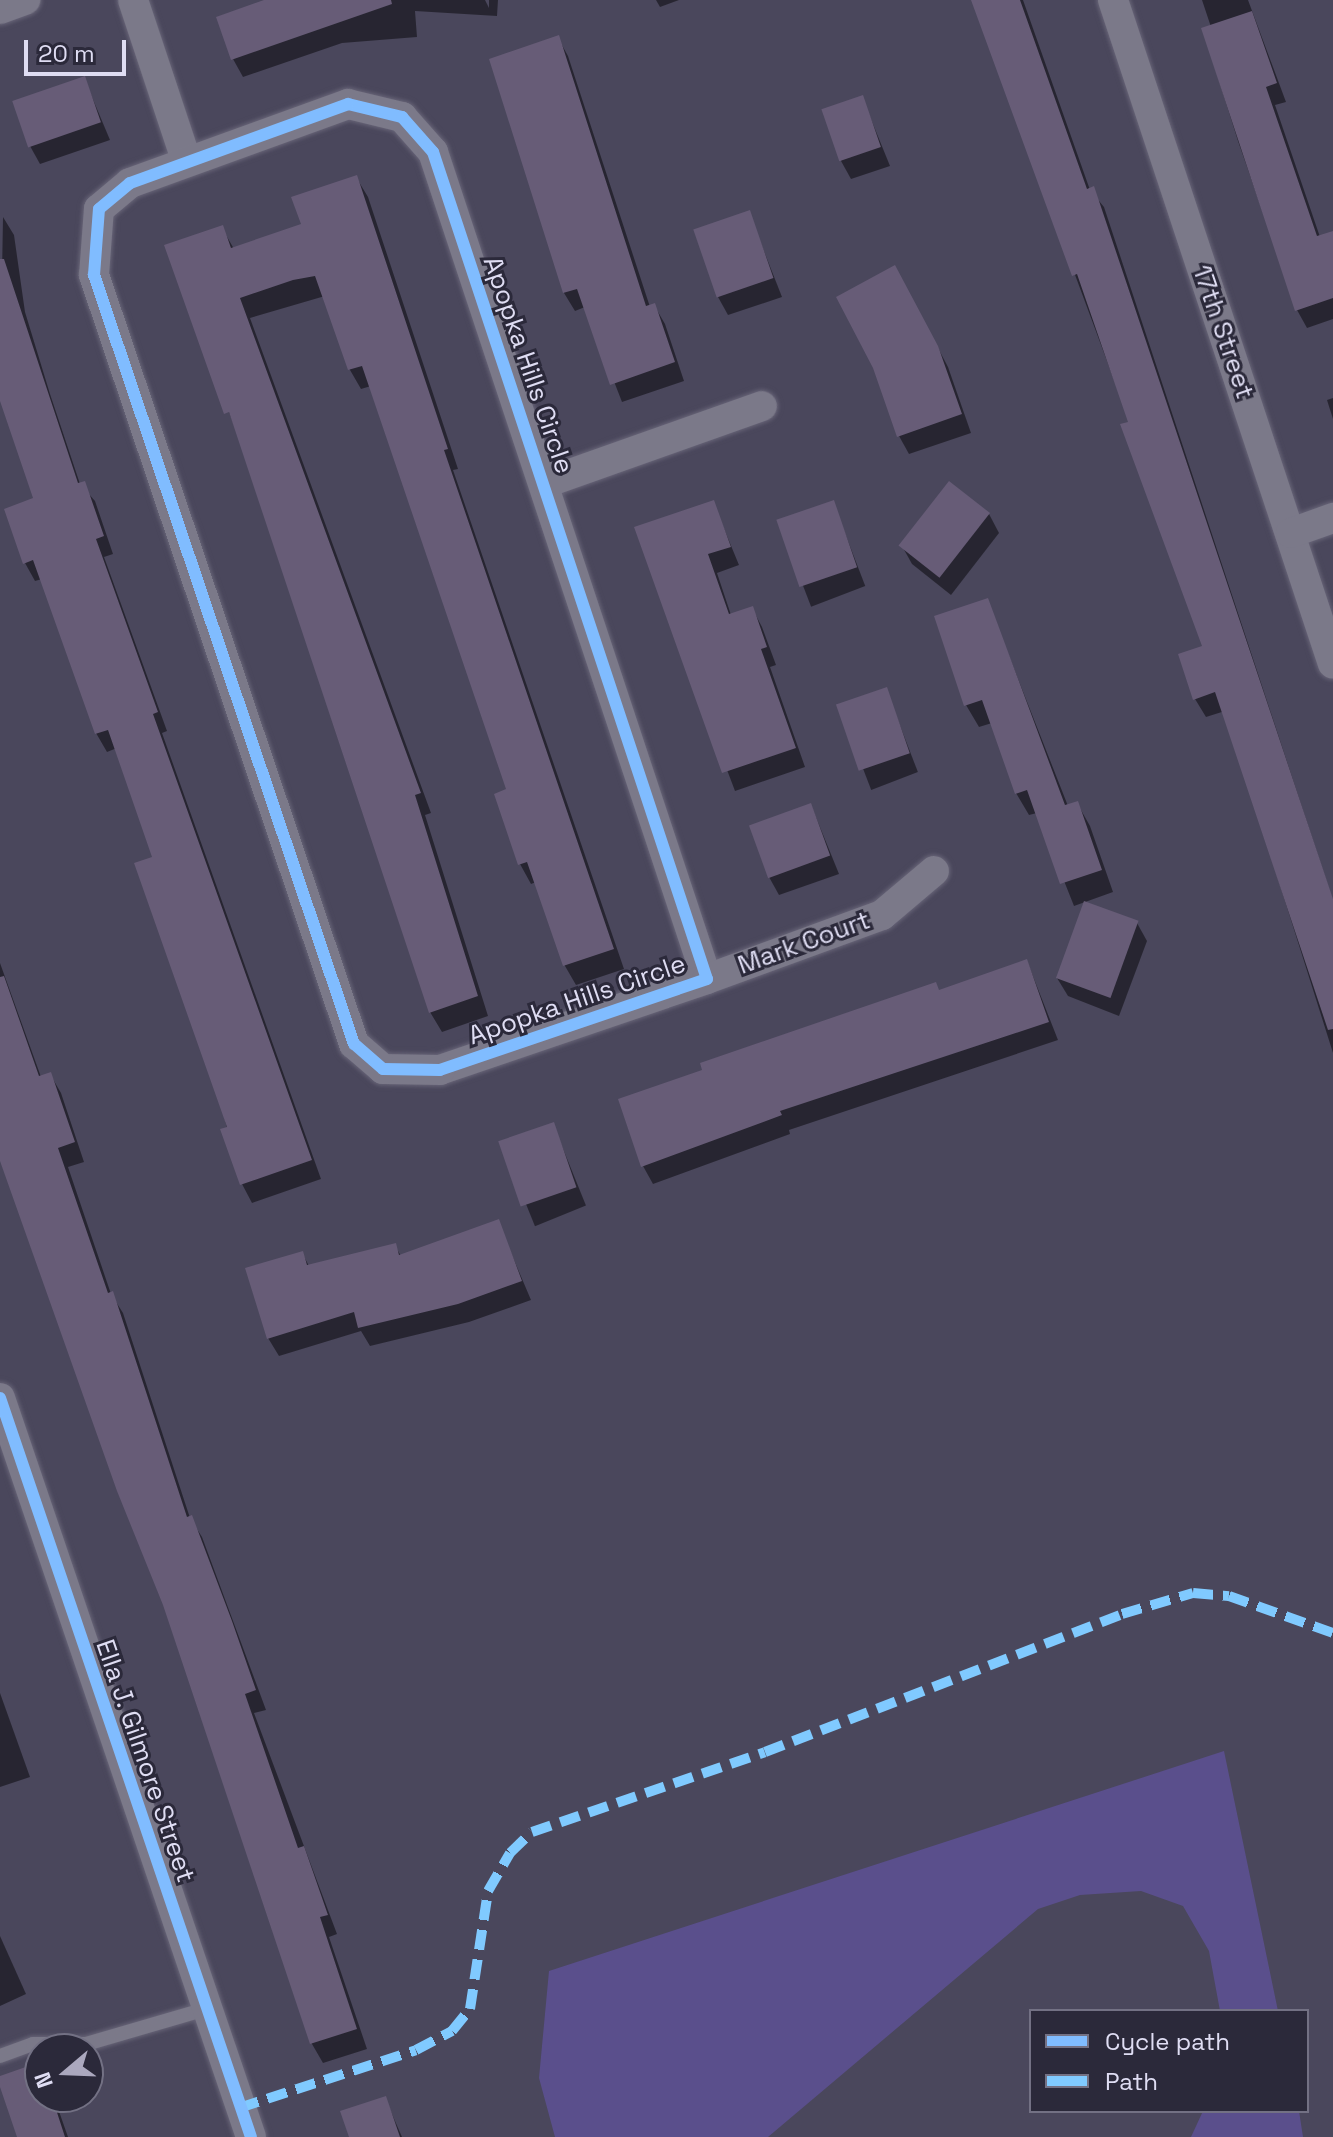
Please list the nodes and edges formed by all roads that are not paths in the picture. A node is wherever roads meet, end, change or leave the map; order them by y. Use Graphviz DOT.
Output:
graph roads {
  1 [pos="25,0"];
  2 [pos="133,0"];
  3 [pos="1113,0"];
  4 [pos="0,9"];
  5 [pos="186,159"];
  6 [pos="762,406"];
  7 [pos="545,483"];
  8 [pos="1333,518"];
  9 [pos="1291,533"];
  10 [pos="1333,664"];
  11 [pos="934,871"];
  12 [pos="707,979"];
  13 [pos="0,1398"];
  14 [pos="206,2009"];
  15 [pos="0,2056"];
  16 [pos="251,2137"];
  1 -- 4 [label="street"];
  2 -- 5 [label="street"];
  3 -- 9 [label="street, 17th Street"];
  5 -- 7 [label="street, Apopka Hills Circle"];
  5 -- 12 [label="street, Apopka Hills Circle"];
  6 -- 7 [label="street"];
  7 -- 12 [label="street, Apopka Hills Circle"];
  8 -- 9 [label="street"];
  9 -- 10 [label="street, 17th Street"];
  11 -- 12 [label="street, Mark Court"];
  13 -- 14 [label="street, Ella J. Gilmore Street"];
  14 -- 15 [label="lane"];
  14 -- 16 [label="street, Ella J. Gilmore Street"];
}
